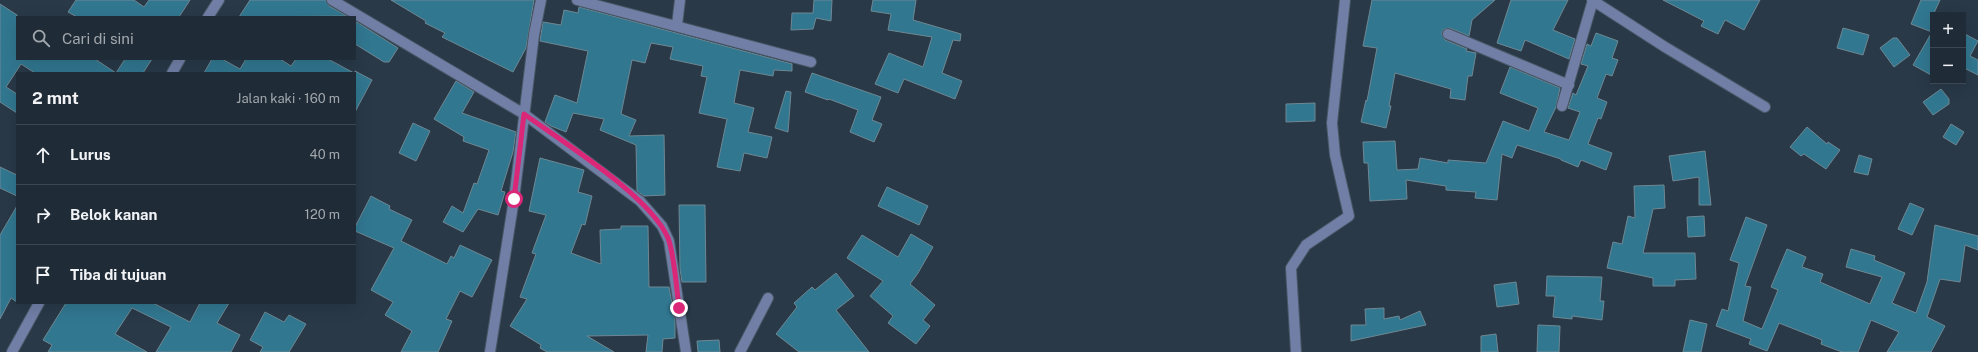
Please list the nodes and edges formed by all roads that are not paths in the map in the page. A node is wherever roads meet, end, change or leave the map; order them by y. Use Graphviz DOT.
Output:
graph roads {
  1 [pos="219,0"];
  2 [pos="332,0"];
  3 [pos="541,0"];
  4 [pos="577,0"];
  5 [pos="680,0"];
  6 [pos="1345,0"];
  7 [pos="1593,0"];
  8 [pos="209,16"];
  9 [pos="677,25"];
  10 [pos="1448,34"];
  11 [pos="179,60"];
  12 [pos="811,62"];
  13 [pos="173,72"];
  14 [pos="1569,85"];
  15 [pos="1562,106"];
  16 [pos="1765,107"];
  17 [pos="524,114"];
  18 [pos="768,298"];
  19 [pos="38,304"];
  20 [pos="12,352"];
  21 [pos="490,352"];
  22 [pos="686,352"];
  23 [pos="740,352"];
  24 [pos="1296,352"];
  1 -- 8 [label="street"];
  2 -- 17 [label="street"];
  3 -- 17 [label="street"];
  4 -- 9 [label="street"];
  5 -- 9 [label="street"];
  6 -- 24 [label="street"];
  7 -- 14 [label="street"];
  7 -- 16 [label="street"];
  9 -- 12 [label="street"];
  10 -- 14 [label="street"];
  11 -- 13 [label="street"];
  14 -- 15 [label="street"];
  17 -- 21 [label="street"];
  17 -- 22 [label="street"];
  18 -- 23 [label="street"];
  19 -- 20 [label="street"];
}
